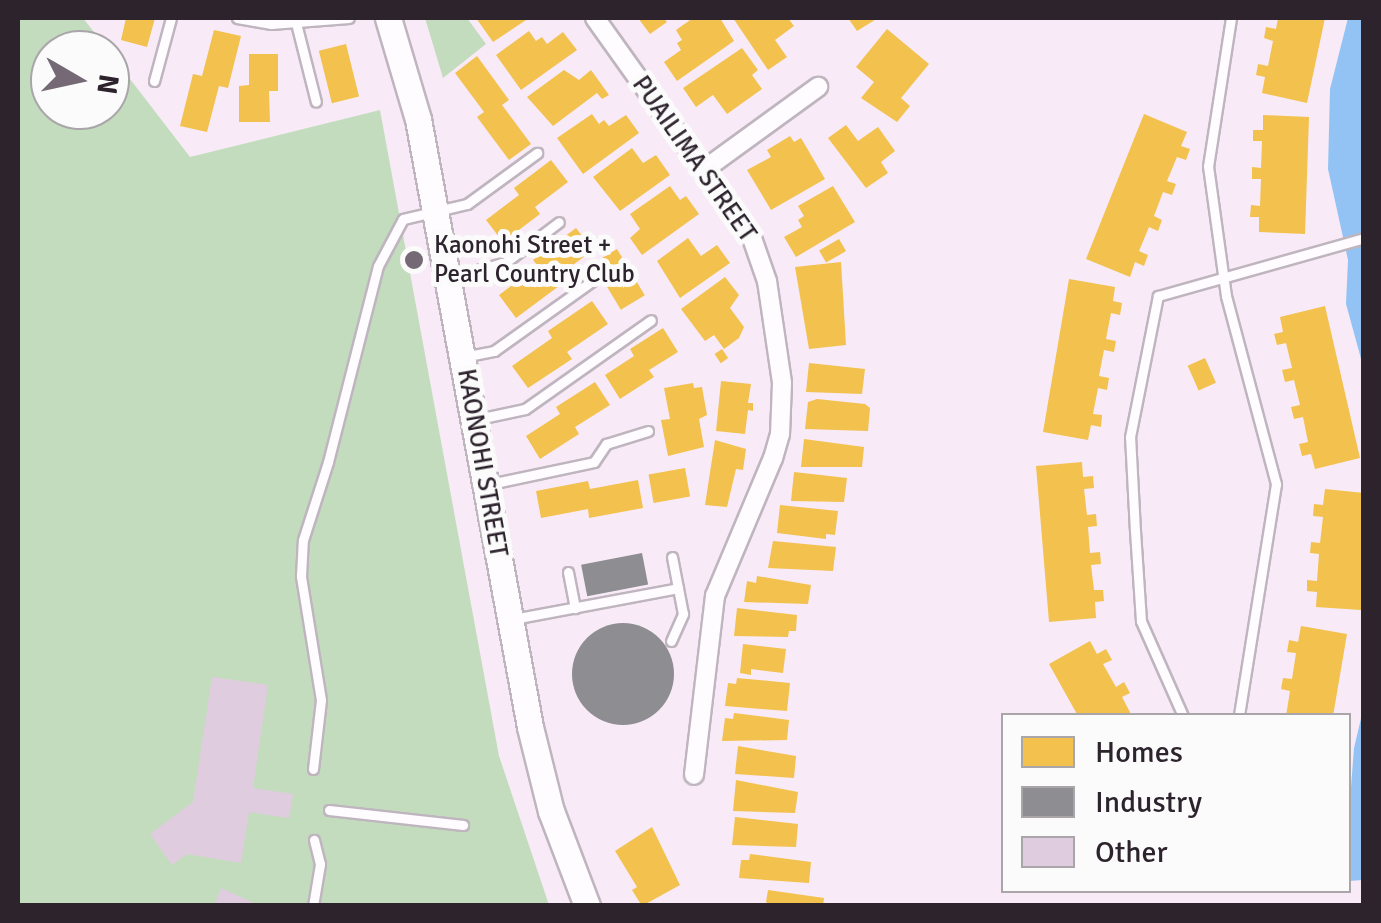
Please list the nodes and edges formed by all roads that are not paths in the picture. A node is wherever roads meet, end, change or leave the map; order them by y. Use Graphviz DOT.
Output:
graph roads {
  1 [pos="172,18"];
  2 [pos="237,18"];
  3 [pos="349,18"];
  4 [pos="388,18"];
  5 [pos="595,18"];
  6 [pos="1231,18"];
  7 [pos="296,23"];
  8 [pos="154,81"];
  9 [pos="818,88"];
  10 [pos="316,102"];
  11 [pos="536,152"];
  12 [pos="704,169"];
  13 [pos="436,211"];
  14 [pos="559,222"];
  15 [pos="1364,238"];
  16 [pos="1222,276"];
  17 [pos="448,278"];
  18 [pos="592,281"];
  19 [pos="651,320"];
  20 [pos="462,357"];
  21 [pos="474,420"];
  22 [pos="648,431"];
  23 [pos="486,485"];
  24 [pos="672,557"];
  25 [pos="568,572"];
  26 [pos="678,588"];
  27 [pos="575,608"];
  28 [pos="510,620"];
  29 [pos="671,641"];
  30 [pos="1182,713"];
  31 [pos="1239,713"];
  32 [pos="314,770"];
  33 [pos="694,775"];
  34 [pos="329,810"];
  35 [pos="463,826"];
  36 [pos="314,840"];
  37 [pos="313,906"];
  38 [pos="587,906"];
  1 -- 8 [label="lane"];
  2 -- 7 [label="lane"];
  3 -- 7 [label="lane"];
  4 -- 13 [label="street, KAONOHI STREET"];
  5 -- 12 [label="street, PUAILIMA STREET"];
  6 -- 16 [label="lane"];
  7 -- 10 [label="lane"];
  9 -- 12 [label="street"];
  11 -- 13 [label="lane"];
  12 -- 33 [label="street, PUAILIMA STREET"];
  13 -- 17 [label="street, KAONOHI STREET"];
  13 -- 32 [label="lane"];
  14 -- 17 [label="lane"];
  15 -- 16 [label="lane"];
  16 -- 30 [label="lane"];
  16 -- 31 [label="lane"];
  17 -- 20 [label="street, KAONOHI STREET"];
  18 -- 20 [label="lane"];
  19 -- 21 [label="lane"];
  20 -- 21 [label="street, KAONOHI STREET"];
  21 -- 23 [label="street, KAONOHI STREET"];
  22 -- 23 [label="lane"];
  23 -- 28 [label="street, KAONOHI STREET"];
  24 -- 26 [label="lane"];
  25 -- 27 [label="lane"];
  26 -- 27 [label="lane"];
  26 -- 29 [label="lane"];
  27 -- 28 [label="lane"];
  28 -- 38 [label="street, KAONOHI STREET"];
  34 -- 35 [label="lane"];
  36 -- 37 [label="lane"];
}
